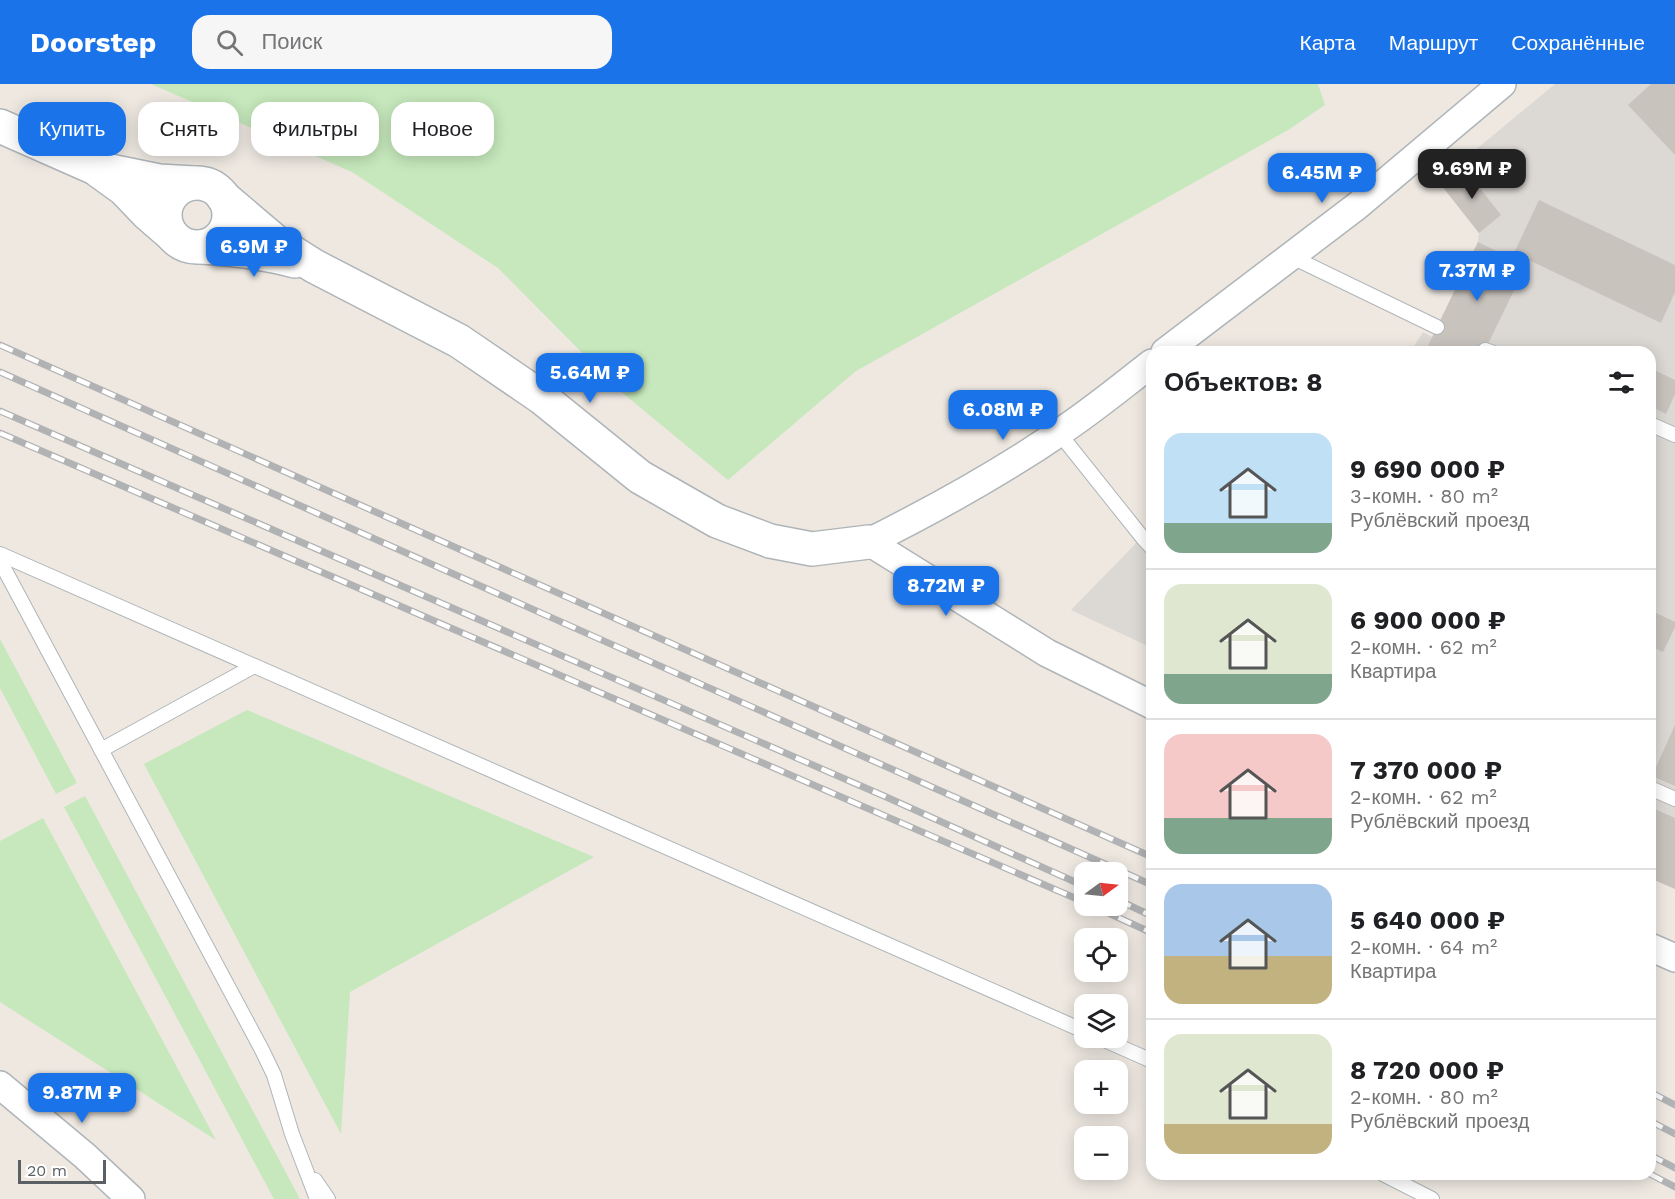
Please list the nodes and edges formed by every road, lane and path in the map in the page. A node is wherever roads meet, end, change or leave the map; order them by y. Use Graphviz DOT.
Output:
graph roads {
  1 [pos="1502,84"];
  2 [pos="0,126"];
  3 [pos="95,168"];
  4 [pos="209,190"];
  5 [pos="171,234"];
  6 [pos="201,247"];
  7 [pos="1290,256"];
  8 [pos="314,267"];
  9 [pos="1437,327"];
  10 [pos="1173,346"];
  11 [pos="1146,368"];
  12 [pos="1656,427"];
  13 [pos="1059,433"];
  14 [pos="1675,435"];
  15 [pos="1146,541"];
  16 [pos="869,542"];
  17 [pos="0,554"];
  18 [pos="0,561"];
  19 [pos="254,666"];
  20 [pos="1146,702"];
  21 [pos="101,750"];
  22 [pos="1656,791"];
  23 [pos="1675,799"];
  24 [pos="1656,950"];
  25 [pos="1675,958"];
  26 [pos="1074,1027"];
  27 [pos="1123,1048"];
  28 [pos="1146,1058"];
  29 [pos="0,1085"];
  30 [pos="302,1161"];
  31 [pos="1395,1180"];
  32 [pos="131,1199"];
  33 [pos="316,1199"];
  34 [pos="328,1199"];
  35 [pos="1432,1199"];
  1 -- 7 [label="street"];
  2 -- 3 [label="street"];
  3 -- 4 [label="street"];
  3 -- 5 [label="street"];
  4 -- 5 [label="street"];
  4 -- 6 [label="street"];
  4 -- 8 [label="street"];
  5 -- 6 [label="street"];
  6 -- 8 [label="street"];
  7 -- 9 [label="lane"];
  7 -- 10 [label="street"];
  8 -- 16 [label="street"];
  11 -- 13 [label="street"];
  12 -- 14 [label="lane"];
  13 -- 15 [label="lane"];
  13 -- 16 [label="street"];
  16 -- 20 [label="street"];
  17 -- 19 [label="lane"];
  18 -- 21 [label="lane"];
  19 -- 21 [label="lane"];
  19 -- 26 [label="lane"];
  21 -- 30 [label="lane"];
  22 -- 23 [label="lane"];
  24 -- 25 [label="street"];
  27 -- 28 [label="lane"];
  29 -- 32 [label="street"];
  30 -- 33 [label="lane"];
  30 -- 34 [label="lane"];
  31 -- 35 [label="lane"];
}
